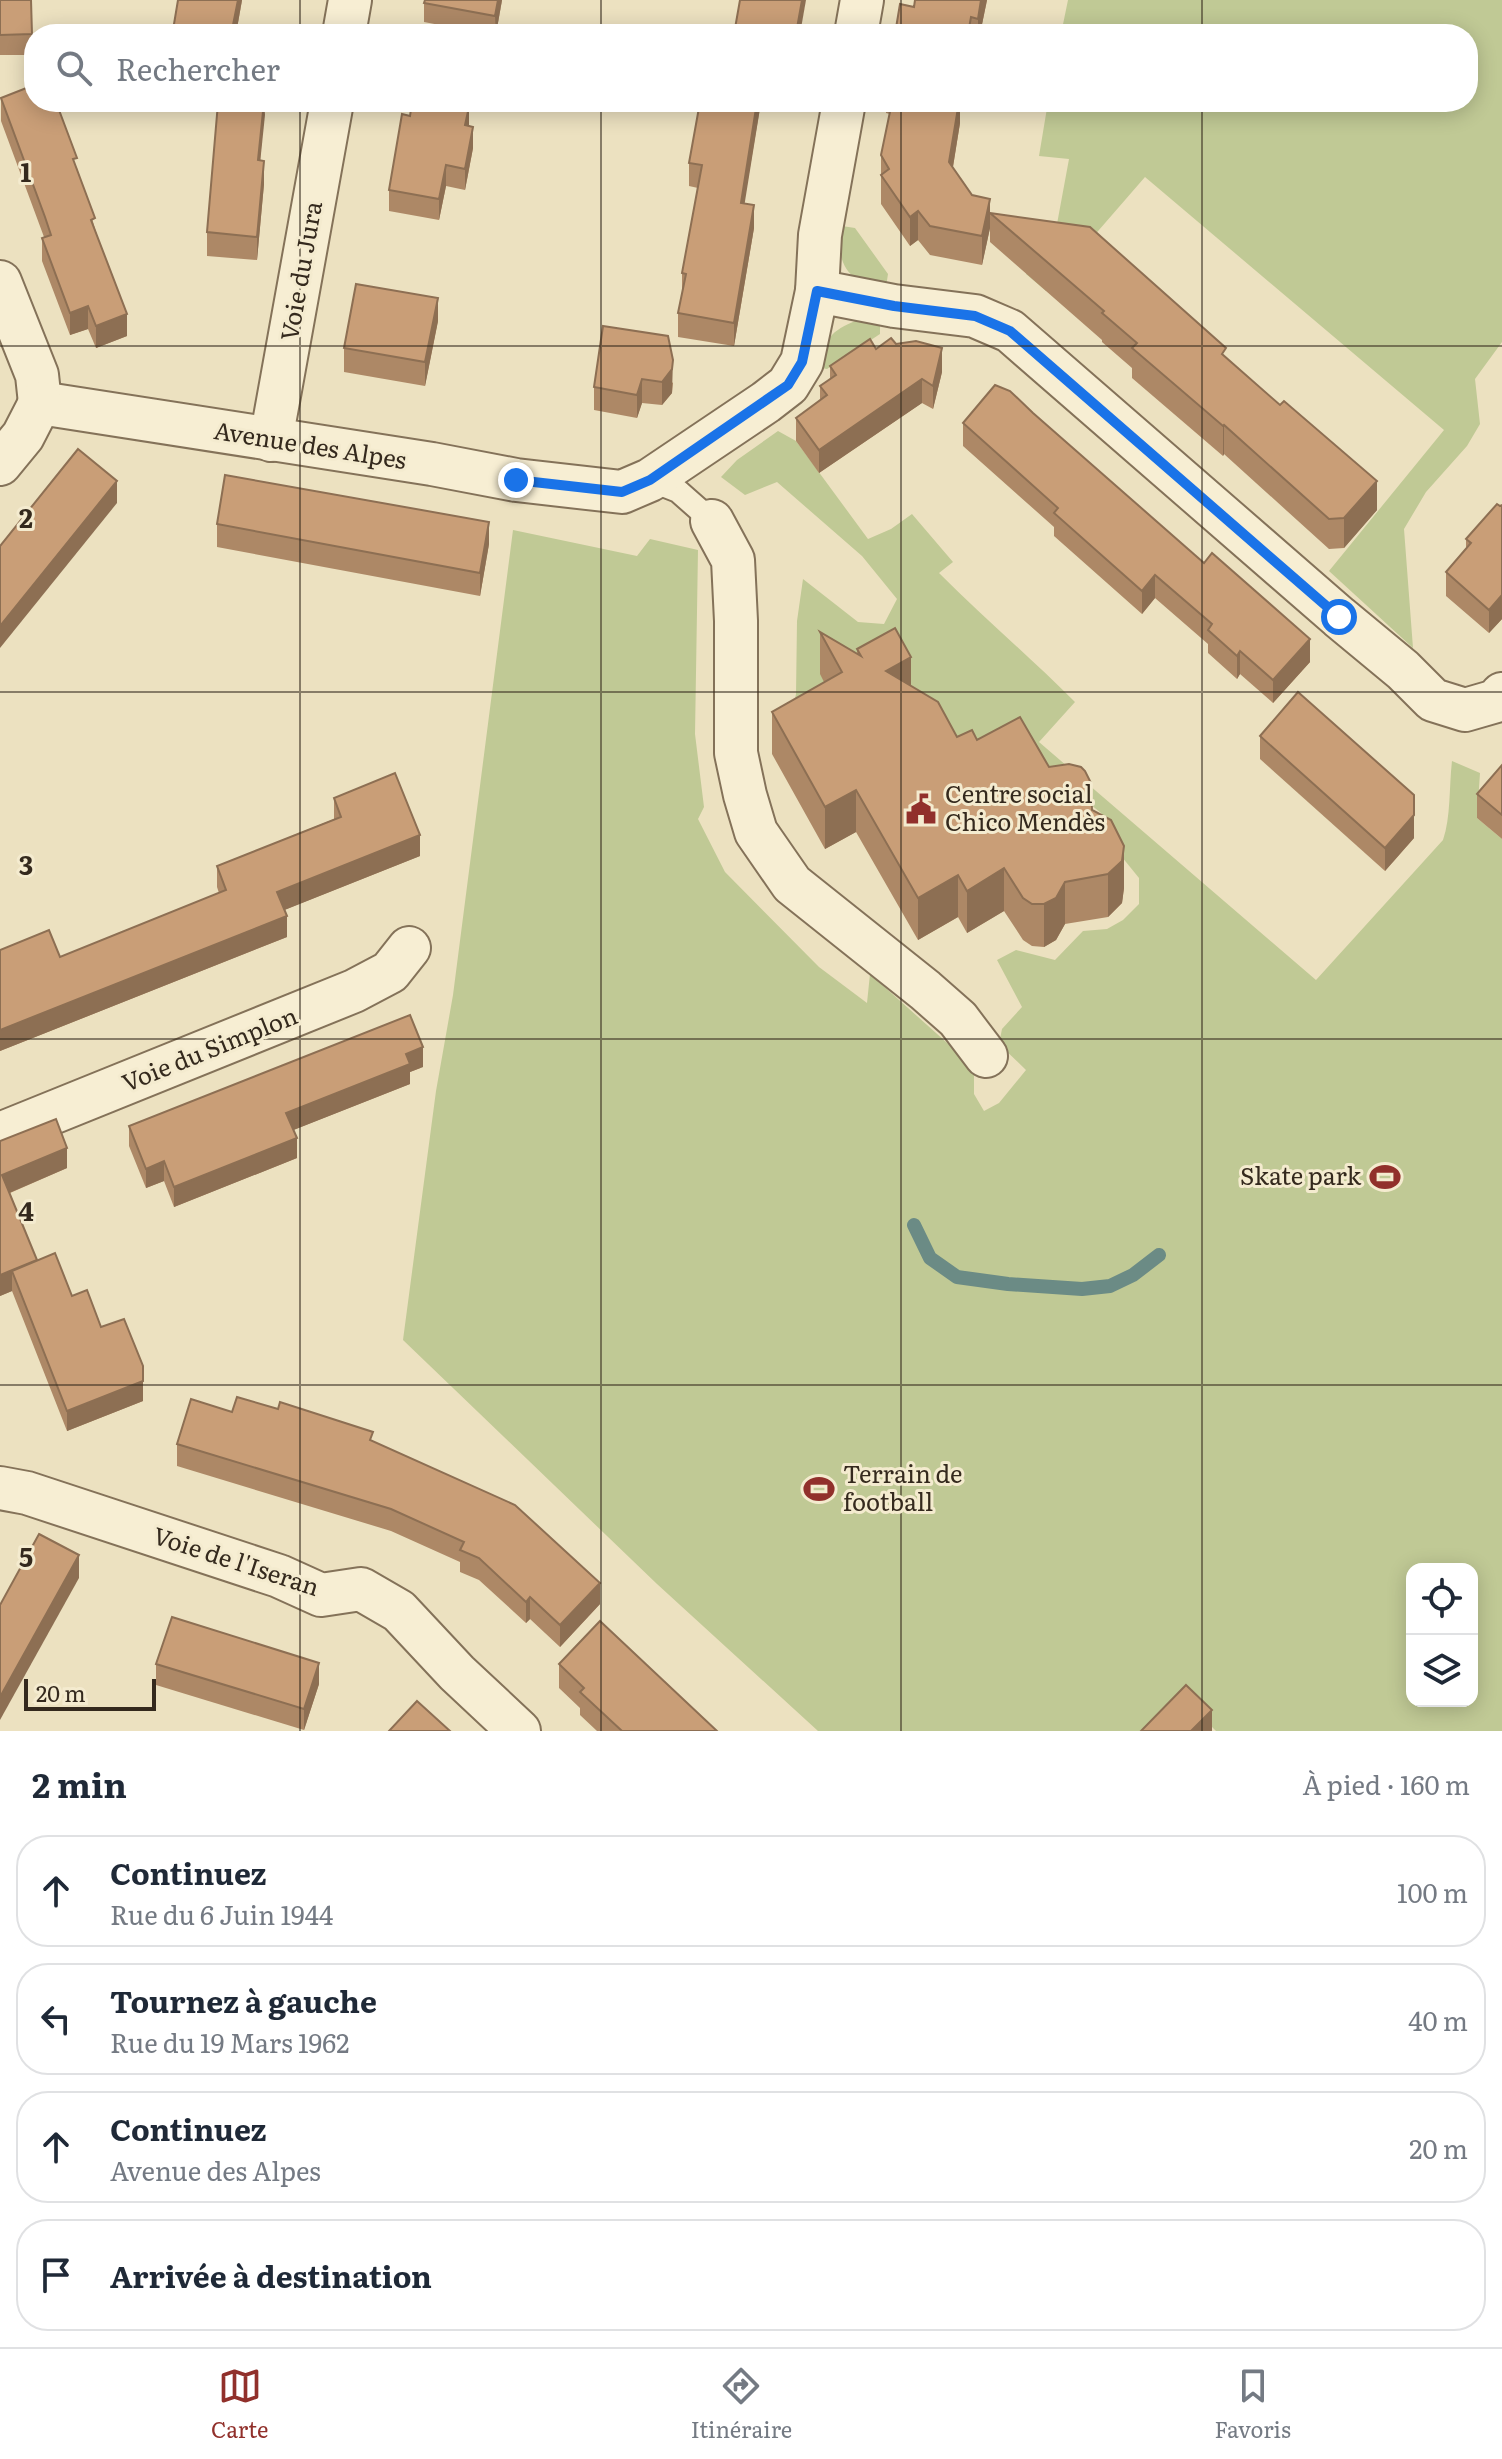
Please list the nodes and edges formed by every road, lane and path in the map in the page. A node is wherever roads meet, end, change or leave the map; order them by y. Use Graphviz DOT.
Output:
graph roads {
  1 [pos="350,0"];
  2 [pos="862,0"];
  3 [pos="346,24"];
  4 [pos="858,24"];
  5 [pos="330,112"];
  6 [pos="842,112"];
  7 [pos="0,282"];
  8 [pos="817,291"];
  9 [pos="40,403"];
  10 [pos="271,440"];
  11 [pos="0,464"];
  12 [pos="650,480"];
  13 [pos="712,521"];
  14 [pos="1483,702"];
  15 [pos="409,948"];
  16 [pos="986,1056"];
  17 [pos="0,1134"];
  18 [pos="0,1488"];
  19 [pos="519,1731"];
  1 -- 3 [label="street"];
  2 -- 4 [label="street"];
  5 -- 10 [label="street, Voie du Jura"];
  6 -- 8 [label="street, Avenue des Alpes"];
  7 -- 9 [label="street"];
  8 -- 12 [label="street, Avenue des Alpes"];
  8 -- 14 [label="street"];
  9 -- 10 [label="street, Avenue des Alpes"];
  9 -- 11 [label="street"];
  10 -- 12 [label="street, Avenue des Alpes"];
  12 -- 13 [label="lane"];
  13 -- 16 [label="street"];
  15 -- 17 [label="street, Voie du Simplon"];
  18 -- 19 [label="street, Voie de l'Iseran"];
}
